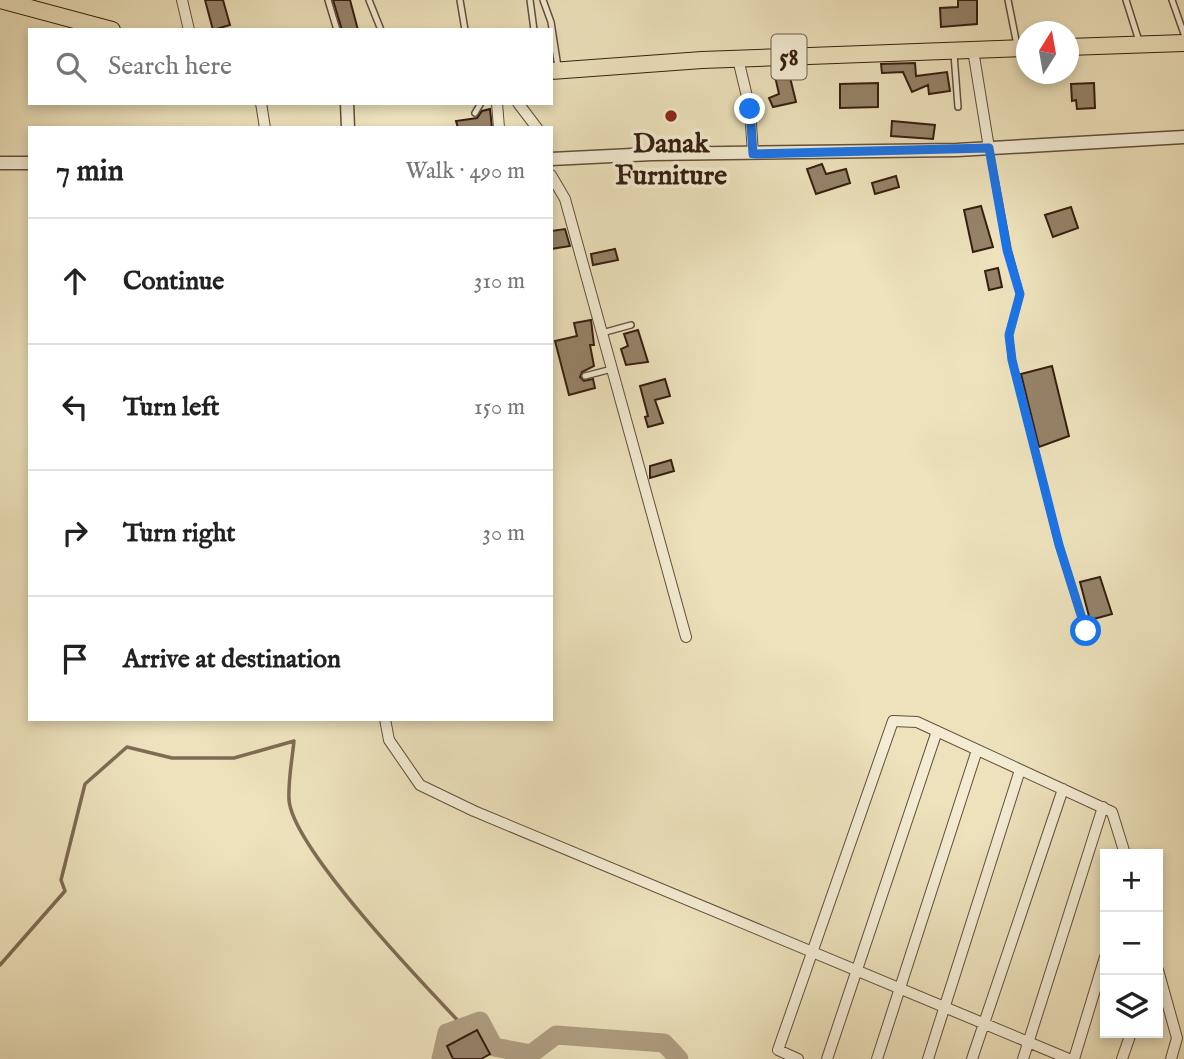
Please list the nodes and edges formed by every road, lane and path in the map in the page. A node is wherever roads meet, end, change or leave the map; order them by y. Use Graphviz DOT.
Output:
graph roads {
  1 [pos="0,0"];
  2 [pos="183,0"];
  3 [pos="328,0"];
  4 [pos="369,0"];
  5 [pos="460,0"];
  6 [pos="530,0"];
  7 [pos="542,0"];
  8 [pos="1008,0"];
  9 [pos="1126,0"];
  10 [pos="1172,0"];
  11 [pos="1016,27"];
  12 [pos="105,28"];
  13 [pos="189,28"];
  14 [pos="336,28"];
  15 [pos="380,28"];
  16 [pos="466,28"];
  17 [pos="534,28"];
  18 [pos="551,28"];
  19 [pos="1184,34"];
  20 [pos="1184,43"];
  21 [pos="1140,44"];
  22 [pos="553,46"];
  23 [pos="1079,47"];
  24 [pos="1016,48"];
  25 [pos="954,50"];
  26 [pos="973,50"];
  27 [pos="738,59"];
  28 [pos="555,71"];
  29 [pos="261,105"];
  30 [pos="346,105"];
  31 [pos="480,105"];
  32 [pos="498,105"];
  33 [pos="520,105"];
  34 [pos="958,107"];
  35 [pos="475,113"];
  36 [pos="265,126"];
  37 [pos="348,126"];
  38 [pos="499,126"];
  39 [pos="535,126"];
  40 [pos="1184,137"];
  41 [pos="989,148"];
  42 [pos="753,154"];
  43 [pos="553,159"];
  44 [pos="0,163"];
  45 [pos="28,163"];
  46 [pos="553,178"];
  47 [pos="631,325"];
  48 [pos="602,333"];
  49 [pos="612,369"];
  50 [pos="585,376"];
  51 [pos="1086,631"];
  52 [pos="686,637"];
  53 [pos="385,721"];
  54 [pos="937,732"];
  55 [pos="977,750"];
  56 [pos="1020,770"];
  57 [pos="1063,789"];
  58 [pos="1104,807"];
  59 [pos="1123,849"];
  60 [pos="811,952"];
  61 [pos="857,971"];
  62 [pos="1100,972"];
  63 [pos="1159,975"];
  64 [pos="900,989"];
  65 [pos="945,1007"];
  66 [pos="984,1023"];
  67 [pos="1128,1038"];
  68 [pos="1029,1042"];
  69 [pos="798,1059"];
  70 [pos="827,1059"];
  71 [pos="877,1059"];
  72 [pos="928,1059"];
  73 [pos="972,1059"];
  74 [pos="1023,1059"];
  75 [pos="1072,1059"];
  76 [pos="1122,1059"];
  77 [pos="1171,1059"];
  1 -- 12 [label="highway"];
  2 -- 13 [label="street"];
  3 -- 14 [label="lane"];
  4 -- 15 [label="lane"];
  5 -- 16 [label="lane"];
  6 -- 17 [label="lane"];
  7 -- 18 [label="lane"];
  8 -- 11 [label="lane"];
  9 -- 21 [label="lane"];
  10 -- 19 [label="lane"];
  20 -- 21 [label="highway"];
  21 -- 23 [label="highway"];
  22 -- 28 [label="lane"];
  24 -- 26 [label="highway, 58"];
  25 -- 26 [label="highway, 58"];
  25 -- 27 [label="highway, 58"];
  25 -- 34 [label="lane"];
  26 -- 41 [label="street"];
  27 -- 28 [label="highway, 58"];
  27 -- 42 [label="street"];
  29 -- 36 [label="street"];
  30 -- 37 [label="street"];
  31 -- 35 [label="lane"];
  32 -- 38 [label="street"];
  33 -- 39 [label="street"];
  40 -- 41 [label="street"];
  41 -- 42 [label="street"];
  41 -- 51 [label="lane"];
  42 -- 43 [label="street"];
  44 -- 45 [label="street"];
  46 -- 48 [label="street"];
  47 -- 48 [label="lane"];
  48 -- 49 [label="street"];
  49 -- 50 [label="lane"];
  49 -- 52 [label="street"];
  53 -- 60 [label="street"];
  54 -- 55 [label="street"];
  54 -- 60 [label="street"];
  54 -- 61 [label="street"];
  55 -- 56 [label="street"];
  55 -- 64 [label="street"];
  56 -- 57 [label="street"];
  56 -- 65 [label="street"];
  57 -- 58 [label="street"];
  57 -- 66 [label="street"];
  58 -- 59 [label="street"];
  58 -- 68 [label="street"];
  60 -- 61 [label="street"];
  60 -- 69 [label="street"];
  61 -- 64 [label="street"];
  61 -- 70 [label="street"];
  62 -- 75 [label="street"];
  63 -- 77 [label="street"];
  64 -- 65 [label="street"];
  64 -- 71 [label="street"];
  65 -- 66 [label="street"];
  65 -- 72 [label="street"];
  66 -- 68 [label="street"];
  66 -- 73 [label="street"];
  67 -- 76 [label="street"];
  68 -- 74 [label="street"];
  68 -- 75 [label="street"];
}
